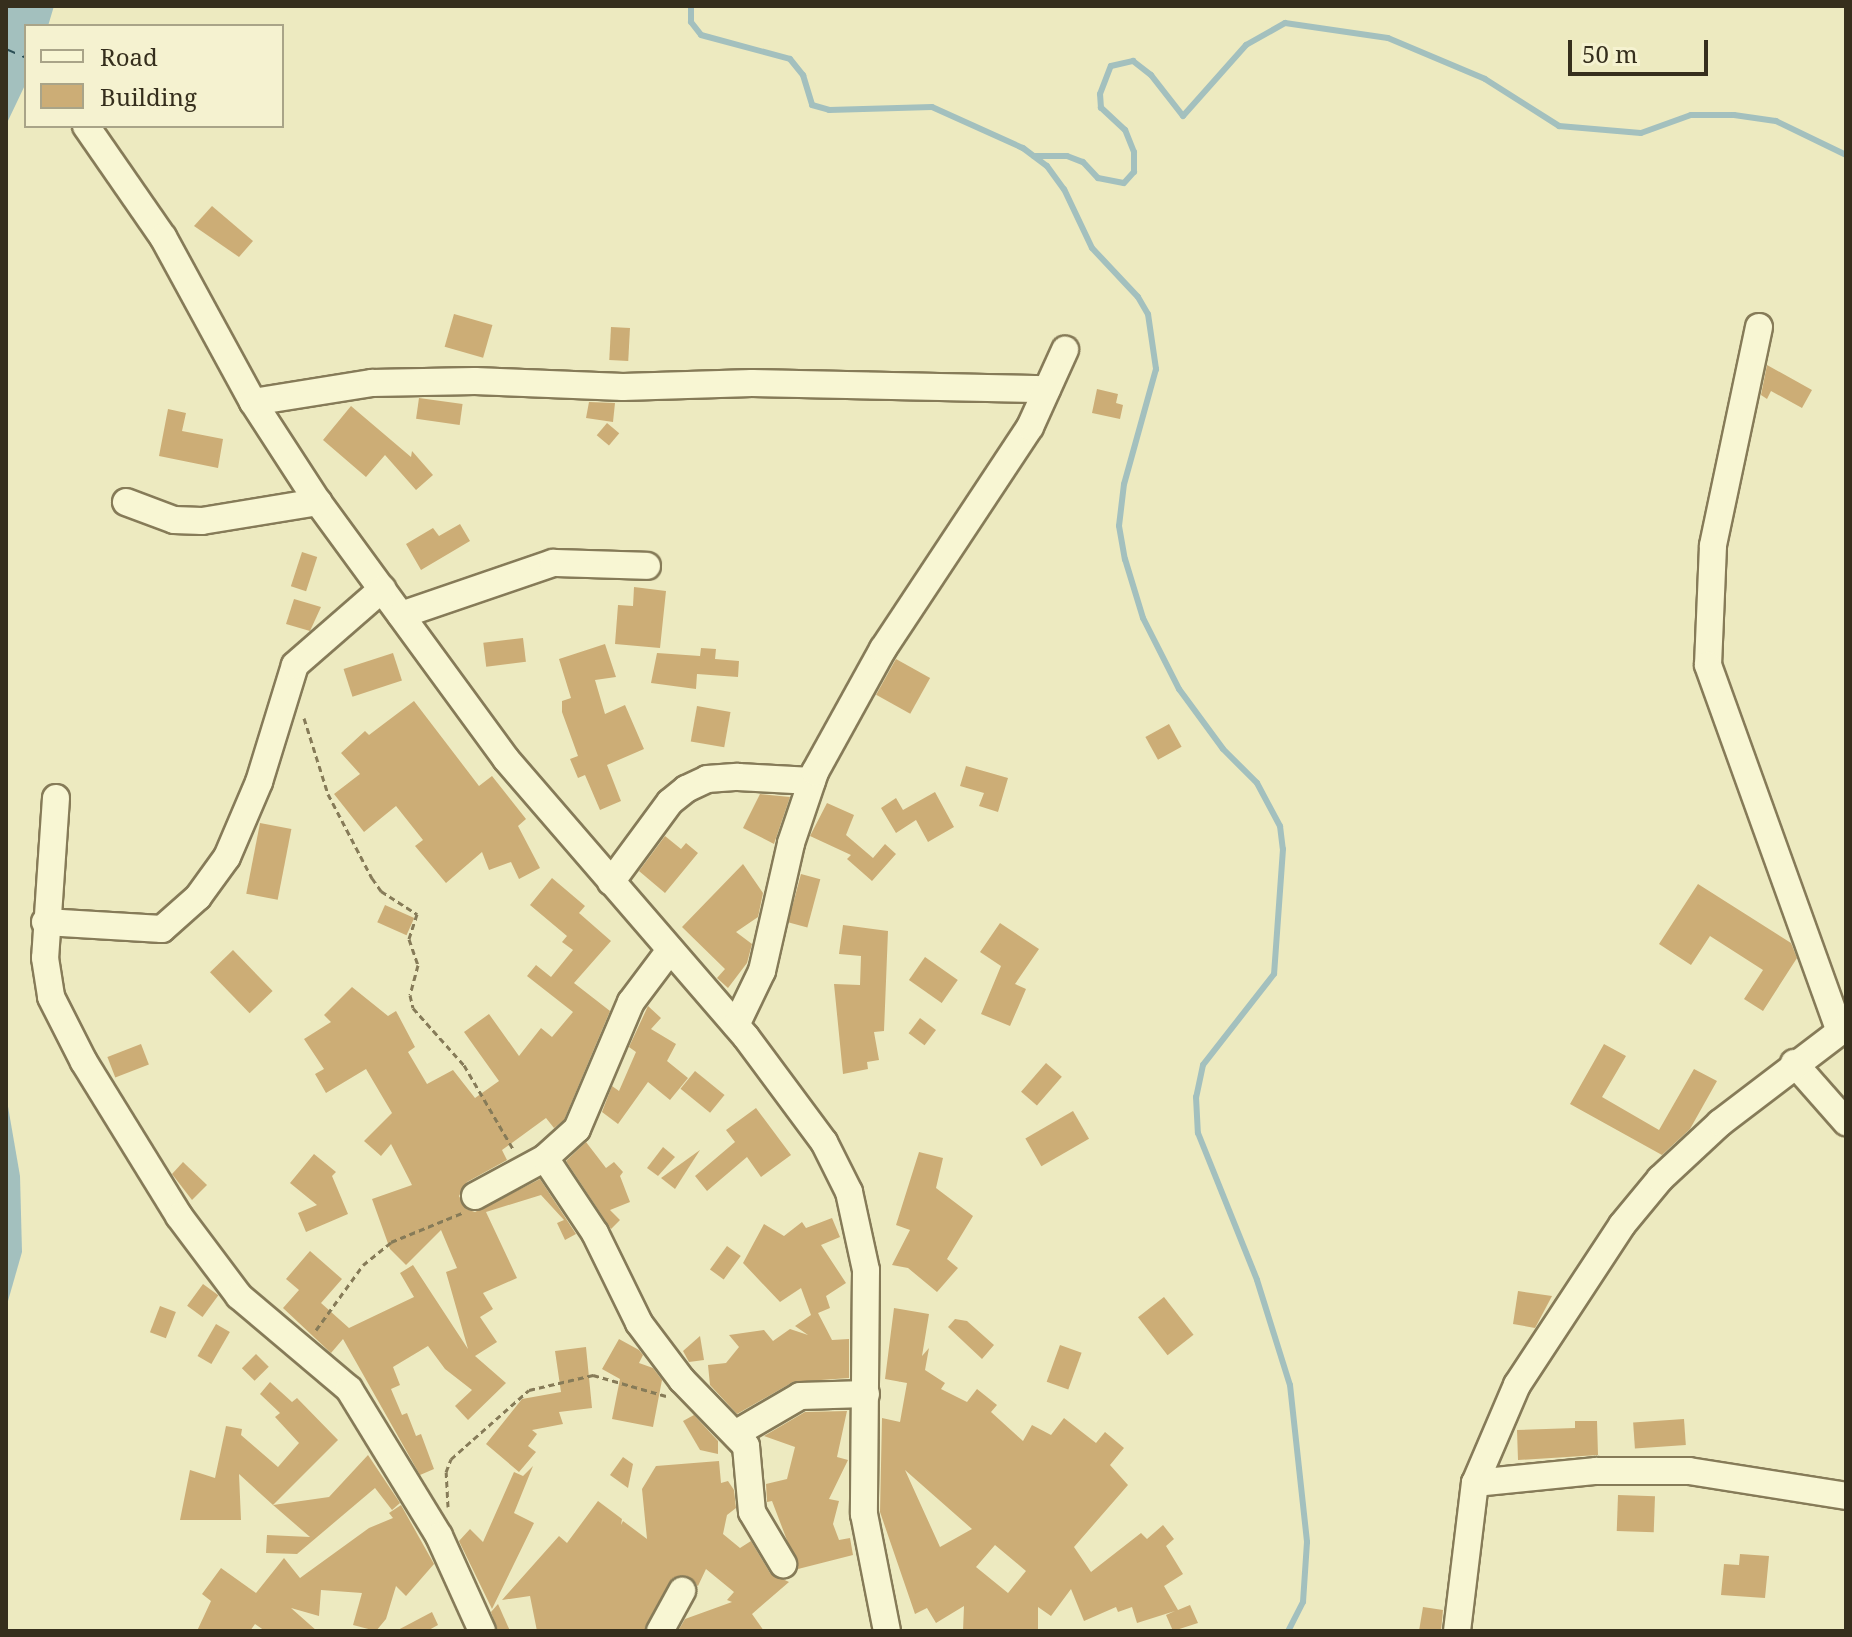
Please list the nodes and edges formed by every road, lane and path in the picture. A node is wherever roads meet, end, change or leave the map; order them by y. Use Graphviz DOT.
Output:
graph roads {
  1 [pos="87,128"];
  2 [pos="1759,327"];
  3 [pos="1065,350"];
  4 [pos="1047,389"];
  5 [pos="253,402"];
  6 [pos="126,502"];
  7 [pos="318,502"];
  8 [pos="647,566"];
  9 [pos="382,589"];
  10 [pos="401,615"];
  11 [pos="281,705"];
  12 [pos="812,781"];
  13 [pos="56,798"];
  14 [pos="611,882"];
  15 [pos="45,922"];
  16 [pos="670,950"];
  17 [pos="736,1025"];
  18 [pos="1843,1029"];
  19 [pos="1794,1063"];
  20 [pos="1846,1122"];
  21 [pos="534,1164"];
  22 [pos="475,1196"];
  23 [pos="302,1351"];
  24 [pos="866,1394"];
  25 [pos="698,1398"];
  26 [pos="735,1434"];
  27 [pos="1475,1483"];
  28 [pos="1846,1496"];
  29 [pos="439,1536"];
  30 [pos="783,1564"];
  31 [pos="682,1591"];
  32 [pos="482,1631"];
  33 [pos="660,1631"];
  34 [pos="887,1631"];
  35 [pos="1457,1631"];
  1 -- 5 [label="street"];
  2 -- 18 [label="street"];
  3 -- 4 [label="street"];
  4 -- 5 [label="street"];
  4 -- 12 [label="street"];
  5 -- 7 [label="street"];
  6 -- 7 [label="street"];
  7 -- 9 [label="street"];
  8 -- 10 [label="street"];
  9 -- 10 [label="street"];
  9 -- 11 [label="street"];
  10 -- 14 [label="street"];
  11 -- 15 [label="street"];
  11 -- 21 [label="path"];
  12 -- 14 [label="street"];
  12 -- 17 [label="street"];
  13 -- 15 [label="street"];
  14 -- 16 [label="street"];
  15 -- 23 [label="street"];
  16 -- 17 [label="street"];
  16 -- 21 [label="street"];
  17 -- 24 [label="street"];
  18 -- 19 [label="street"];
  19 -- 20 [label="street"];
  19 -- 27 [label="street"];
  21 -- 22 [label="street"];
  21 -- 25 [label="street"];
  22 -- 23 [label="path"];
  23 -- 29 [label="street"];
  24 -- 26 [label="street"];
  24 -- 34 [label="street"];
  25 -- 26 [label="street"];
  25 -- 29 [label="path"];
  26 -- 30 [label="street"];
  27 -- 28 [label="street"];
  27 -- 35 [label="street"];
  29 -- 32 [label="street"];
  31 -- 33 [label="street"];
}
